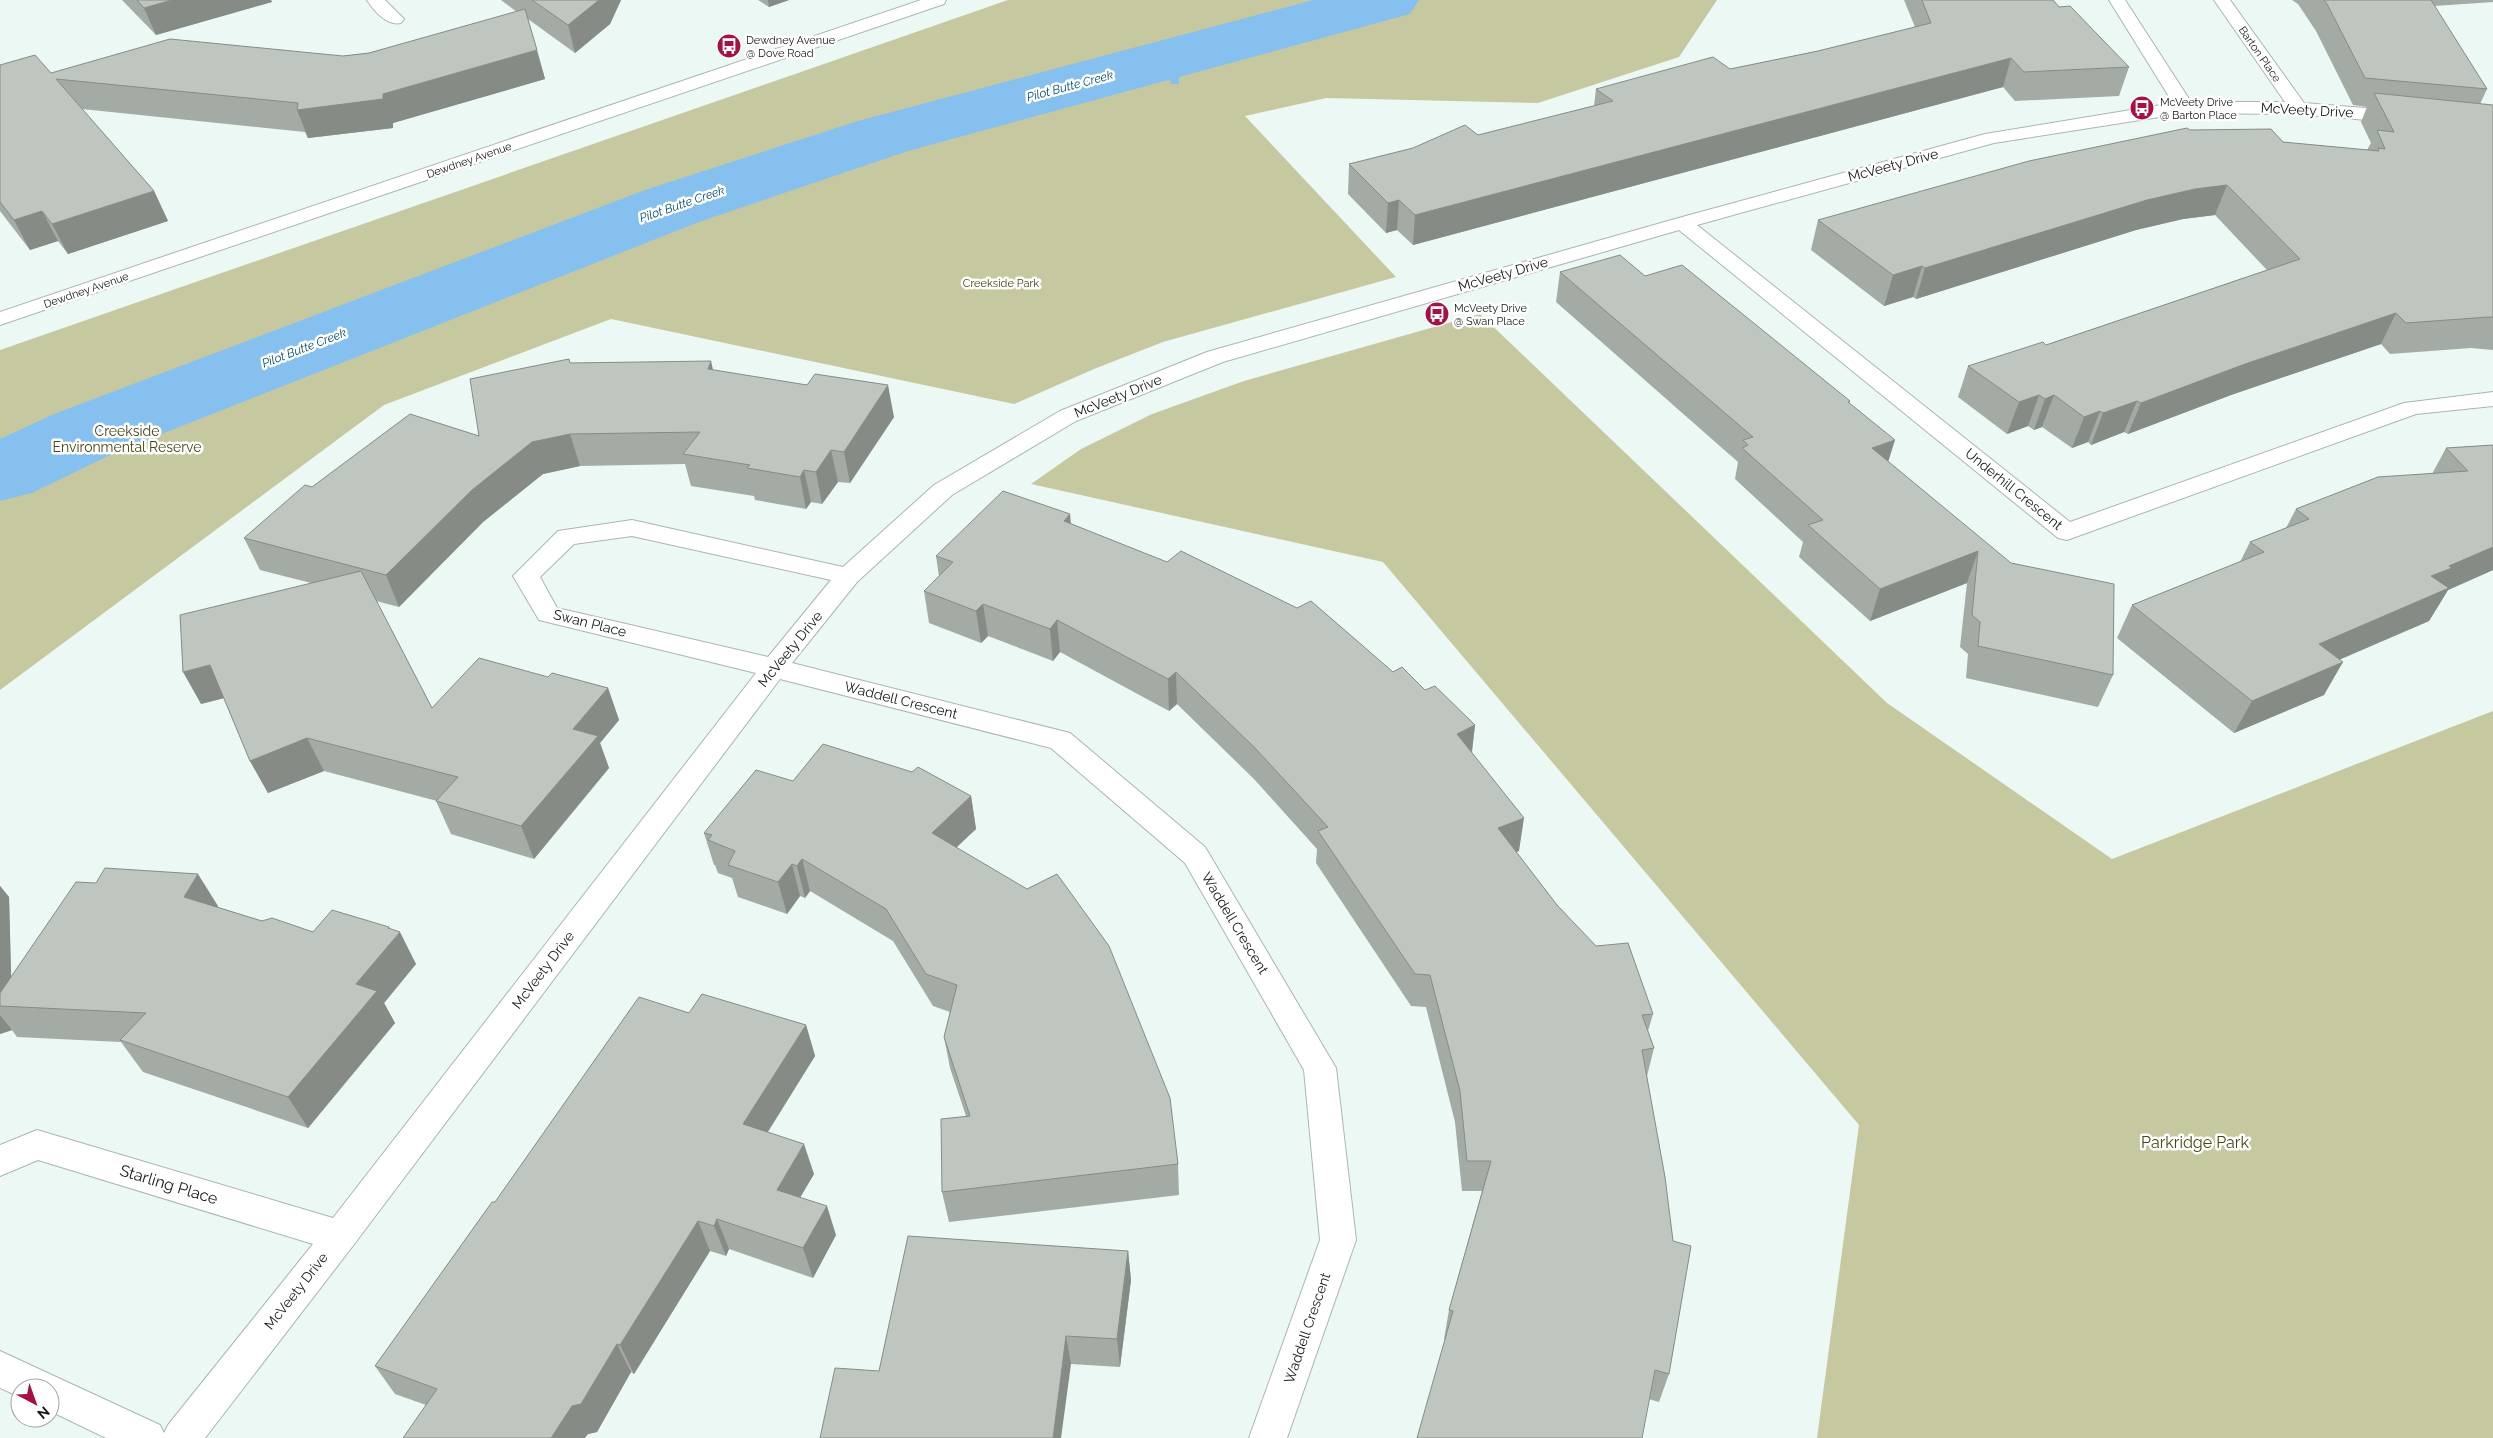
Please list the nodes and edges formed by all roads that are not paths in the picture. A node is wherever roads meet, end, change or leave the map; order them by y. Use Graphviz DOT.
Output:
graph roads {
  1 [pos="375,0"];
  2 [pos="938,0"];
  3 [pos="2117,0"];
  4 [pos="2222,0"];
  5 [pos="395,19"];
  6 [pos="2185,107"];
  7 [pos="2298,108"];
  8 [pos="2415,118"];
  9 [pos="1682,223"];
  10 [pos="0,319"];
  11 [pos="2493,400"];
  12 [pos="848,576"];
  13 [pos="774,668"];
  14 [pos="0,1161"];
  15 [pos="340,1236"];
  16 [pos="0,1369"];
  17 [pos="19,1378"];
  18 [pos="60,1397"];
  19 [pos="147,1438"];
  20 [pos="180,1438"];
  21 [pos="1268,1438"];
  1 -- 5 [label="street"];
  2 -- 10 [label="street, Dewdney Avenue"];
  3 -- 6 [label="street"];
  4 -- 7 [label="street, Barton Place"];
  6 -- 7 [label="street, McVeety Drive"];
  6 -- 9 [label="street, McVeety Drive"];
  7 -- 8 [label="street, McVeety Drive"];
  9 -- 11 [label="street, Underhill Crescent"];
  9 -- 12 [label="street, McVeety Drive"];
  12 -- 13 [label="street, McVeety Drive"];
  12 -- 13 [label="street, Swan Place"];
  13 -- 15 [label="street, McVeety Drive"];
  13 -- 21 [label="street, Waddell Crescent"];
  14 -- 15 [label="street, Starling Place"];
  15 -- 20 [label="street, McVeety Drive"];
  16 -- 17 [label="street"];
  18 -- 19 [label="street"];
}
